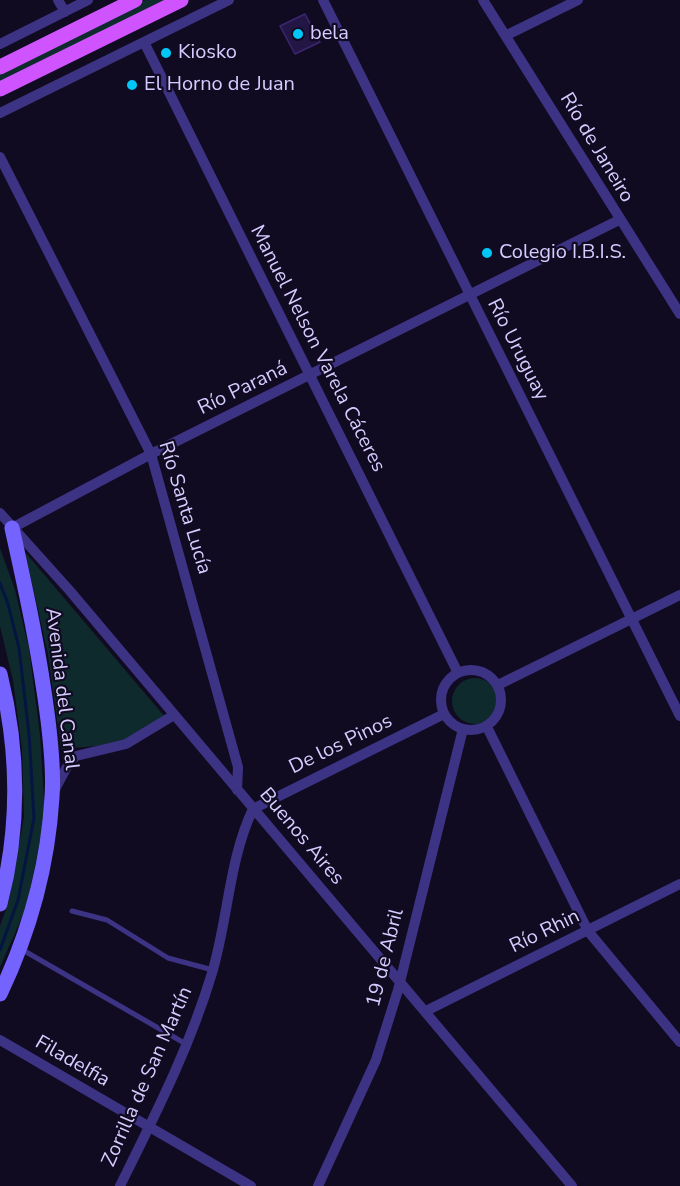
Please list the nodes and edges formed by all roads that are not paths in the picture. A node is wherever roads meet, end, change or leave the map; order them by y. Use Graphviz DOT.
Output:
graph roads {
  1 [pos="58,0"];
  2 [pos="88,0"];
  3 [pos="135,0"];
  4 [pos="181,0"];
  5 [pos="229,0"];
  6 [pos="322,0"];
  7 [pos="483,0"];
  8 [pos="578,0"];
  9 [pos="65,12"];
  10 [pos="507,35"];
  11 [pos="144,42"];
  12 [pos="0,44"];
  13 [pos="0,67"];
  14 [pos="0,89"];
  15 [pos="0,113"];
  16 [pos="0,157"];
  17 [pos="619,220"];
  18 [pos="470,296"];
  19 [pos="680,314"];
  20 [pos="310,376"];
  21 [pos="152,454"];
  22 [pos="0,513"];
  23 [pos="12,528"];
  24 [pos="680,595"];
  25 [pos="631,618"];
  26 [pos="458,673"];
  27 [pos="0,674"];
  28 [pos="498,686"];
  29 [pos="444,714"];
  30 [pos="174,715"];
  31 [pos="680,716"];
  32 [pos="487,727"];
  33 [pos="463,729"];
  34 [pos="237,789"];
  35 [pos="53,793"];
  36 [pos="253,809"];
  37 [pos="680,884"];
  38 [pos="0,904"];
  39 [pos="72,911"];
  40 [pos="588,931"];
  41 [pos="20,948"];
  42 [pos="213,970"];
  43 [pos="399,980"];
  44 [pos="0,994"];
  45 [pos="426,1011"];
  46 [pos="0,1040"];
  47 [pos="680,1042"];
  48 [pos="186,1044"];
  49 [pos="149,1127"];
  50 [pos="120,1186"];
  51 [pos="251,1186"];
  52 [pos="318,1186"];
  53 [pos="572,1186"];
  1 -- 9 [label="street"];
  2 -- 9 [label="street"];
  3 -- 13 [label="main road"];
  4 -- 14 [label="main road"];
  5 -- 11 [label="street"];
  6 -- 18 [label="street, Río Uruguay"];
  7 -- 10 [label="street, Río de Janeiro"];
  8 -- 10 [label="street"];
  9 -- 12 [label="street"];
  10 -- 17 [label="street, Río de Janeiro"];
  11 -- 15 [label="street"];
  11 -- 20 [label="street, Manuel Nelson Varela Cáceres"];
  16 -- 21 [label="street, Río Santa Lucía"];
  17 -- 18 [label="street, Río Paraná"];
  17 -- 19 [label="street, Río de Janeiro"];
  18 -- 20 [label="street, Río Paraná"];
  18 -- 25 [label="street, Río Uruguay"];
  20 -- 21 [label="street, Río Paraná"];
  20 -- 26 [label="street, Manuel Nelson Varela Cáceres"];
  21 -- 23 [label="street, Río Paraná"];
  21 -- 34 [label="street, Río Santa Lucía"];
  22 -- 23 [label="street, Buenos Aires"];
  23 -- 30 [label="street, Buenos Aires"];
  23 -- 35 [label="street, Avenida del Canal"];
  24 -- 25 [label="street"];
  25 -- 28 [label="street"];
  25 -- 31 [label="street, Río Uruguay"];
  26 -- 28 [label="street"];
  26 -- 29 [label="street"];
  27 -- 38 [label="street"];
  28 -- 32 [label="street"];
  29 -- 33 [label="street"];
  29 -- 36 [label="street, De los Pinos"];
  30 -- 34 [label="street, Buenos Aires"];
  30 -- 35 [label="street"];
  32 -- 33 [label="street"];
  32 -- 40 [label="street"];
  33 -- 43 [label="street, 19 de Abril"];
  34 -- 36 [label="street, Buenos Aires"];
  35 -- 41 [label="street, Avenida del Canal"];
  36 -- 42 [label="street, Zorrilla de San Martín"];
  36 -- 43 [label="street, Buenos Aires"];
  37 -- 40 [label="street, Río Rhin"];
  39 -- 42 [label="lane"];
  40 -- 45 [label="street, Río Rhin"];
  40 -- 47 [label="street"];
  41 -- 44 [label="street, Avenida del Canal"];
  41 -- 48 [label="lane"];
  42 -- 48 [label="street, Zorrilla de San Martín"];
  43 -- 45 [label="street, Buenos Aires"];
  43 -- 52 [label="street, 19 de Abril"];
  45 -- 53 [label="street, Buenos Aires"];
  46 -- 49 [label="street, Filadelfia"];
  48 -- 49 [label="street, Zorrilla de San Martín"];
  49 -- 50 [label="street, Zorrilla de San Martín"];
  49 -- 51 [label="street, Filadelfia"];
}
